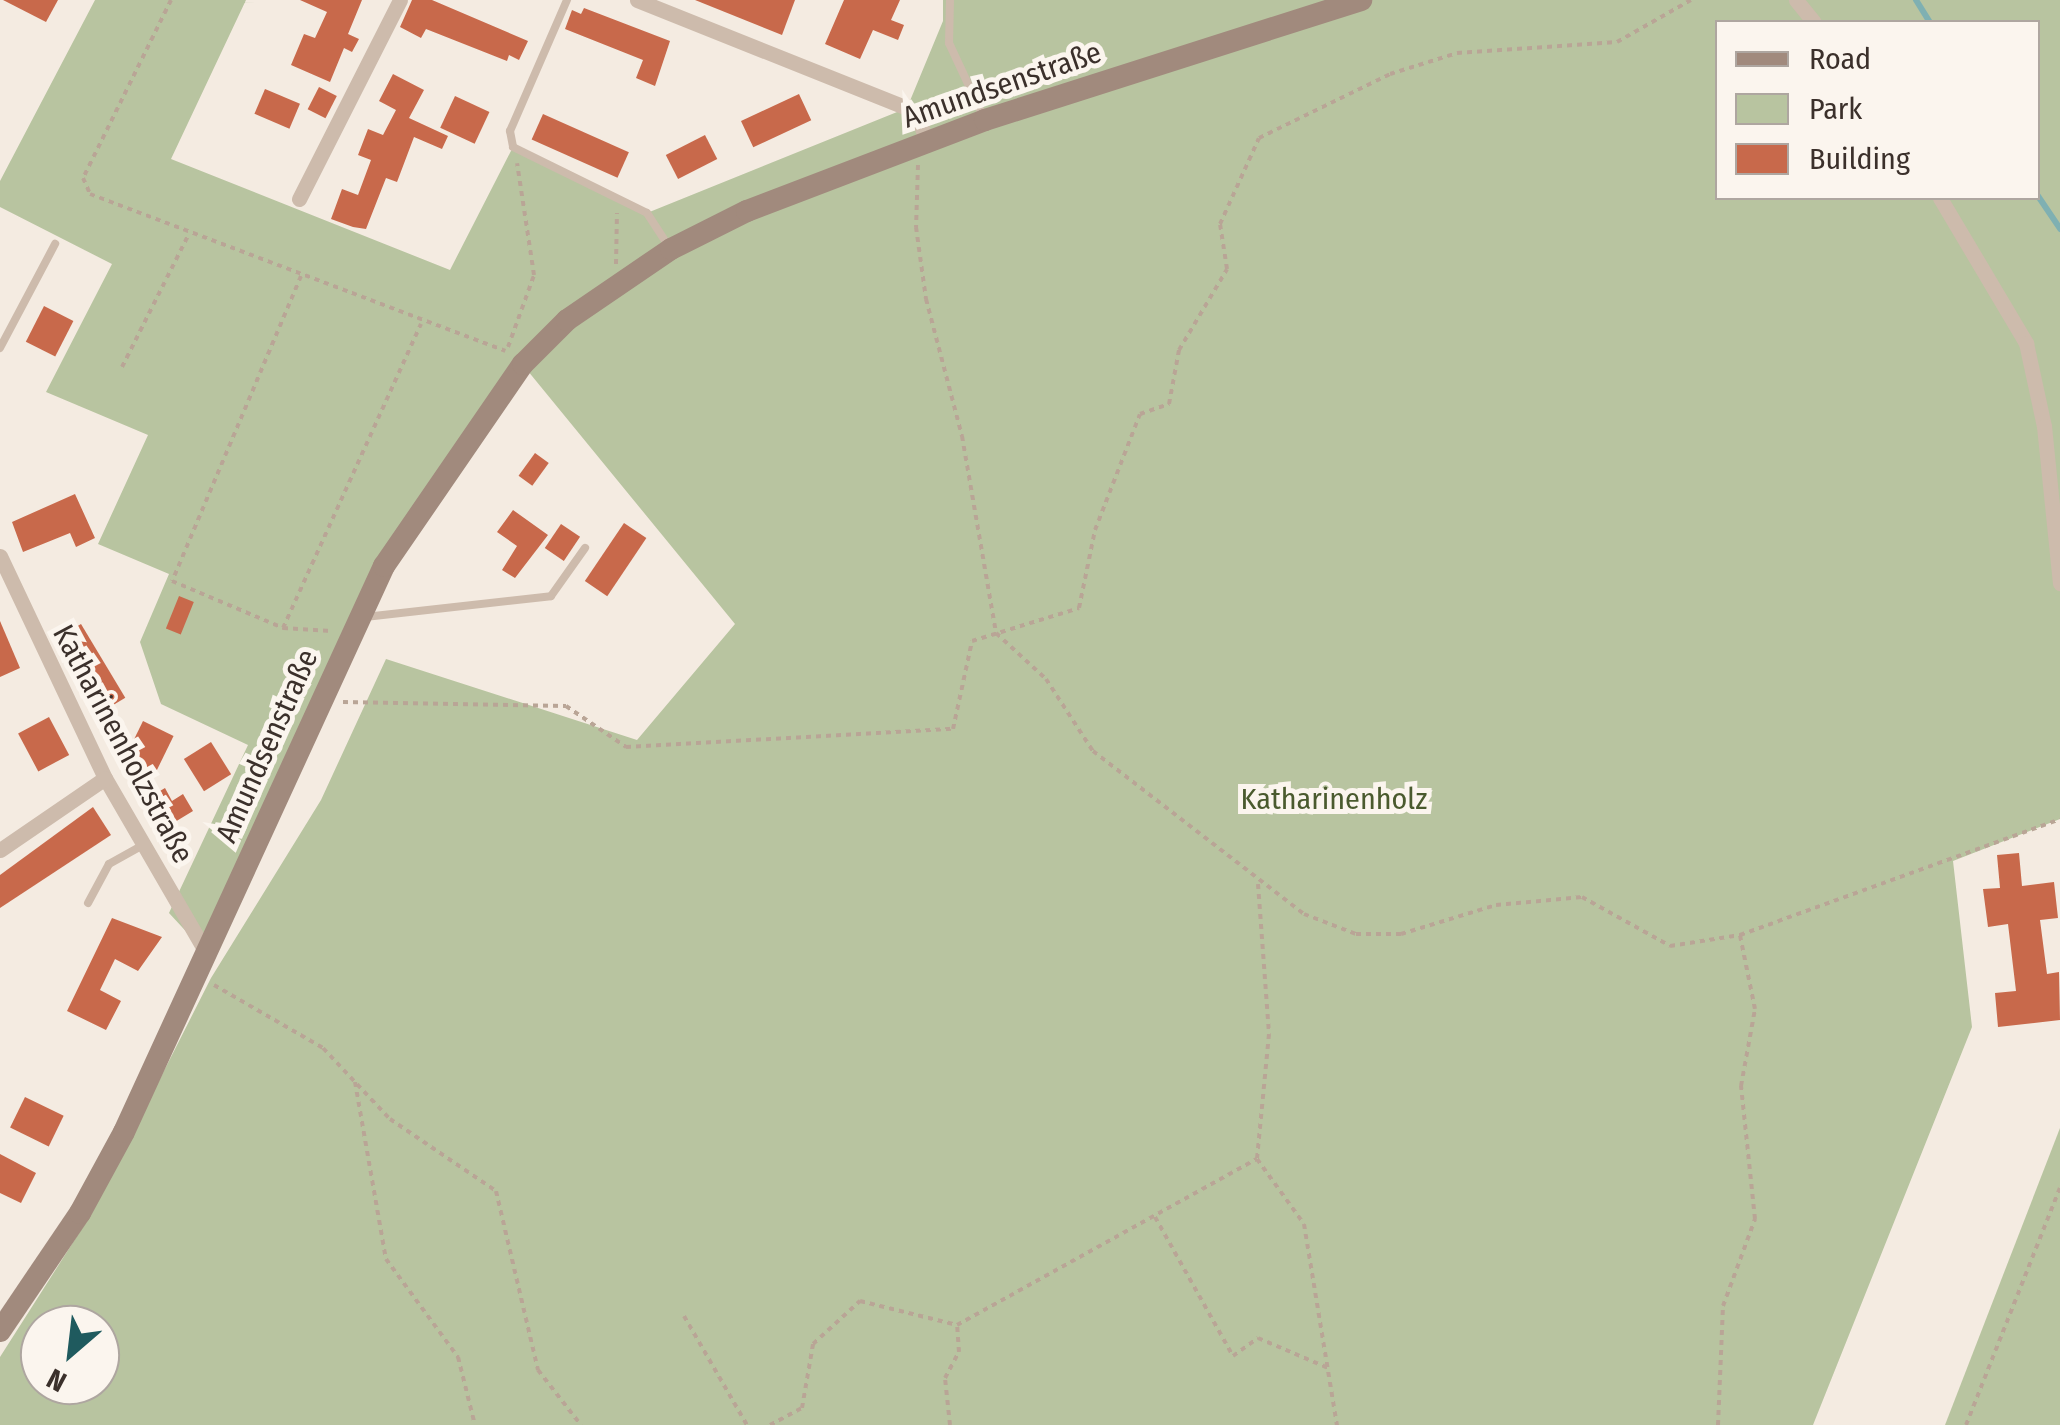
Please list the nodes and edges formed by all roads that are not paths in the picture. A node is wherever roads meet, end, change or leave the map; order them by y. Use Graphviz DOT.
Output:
graph roads {
  1 [pos="400,0"];
  2 [pos="567,0"];
  3 [pos="637,0"];
  4 [pos="950,0"];
  5 [pos="1361,0"];
  6 [pos="1796,0"];
  7 [pos="1812,20"];
  8 [pos="985,120"];
  9 [pos="921,143"];
  10 [pos="299,200"];
  11 [pos="1941,200"];
  12 [pos="55,244"];
  13 [pos="671,249"];
  14 [pos="0,348"];
  15 [pos="585,548"];
  16 [pos="0,556"];
  17 [pos="2060,583"];
  18 [pos="355,625"];
  19 [pos="105,778"];
  20 [pos="143,845"];
  21 [pos="0,850"];
  22 [pos="88,902"];
  23 [pos="202,964"];
  24 [pos="0,1332"];
  1 -- 10 [label="street"];
  2 -- 13 [label="lane"];
  3 -- 9 [label="street"];
  4 -- 8 [label="lane"];
  5 -- 8 [label="street, Amundsenstraße"];
  6 -- 7 [label="street"];
  8 -- 9 [label="street, Amundsenstraße"];
  9 -- 13 [label="street, Amundsenstraße"];
  11 -- 17 [label="street"];
  12 -- 14 [label="lane"];
  13 -- 18 [label="street, Amundsenstraße"];
  15 -- 18 [label="lane"];
  16 -- 19 [label="street, Katharinenholzstraße"];
  18 -- 23 [label="street, Amundsenstraße"];
  19 -- 20 [label="street, Katharinenholzstraße"];
  19 -- 21 [label="street"];
  20 -- 22 [label="lane"];
  20 -- 23 [label="street, Katharinenholzstraße"];
  23 -- 24 [label="street, Amundsenstraße"];
}
